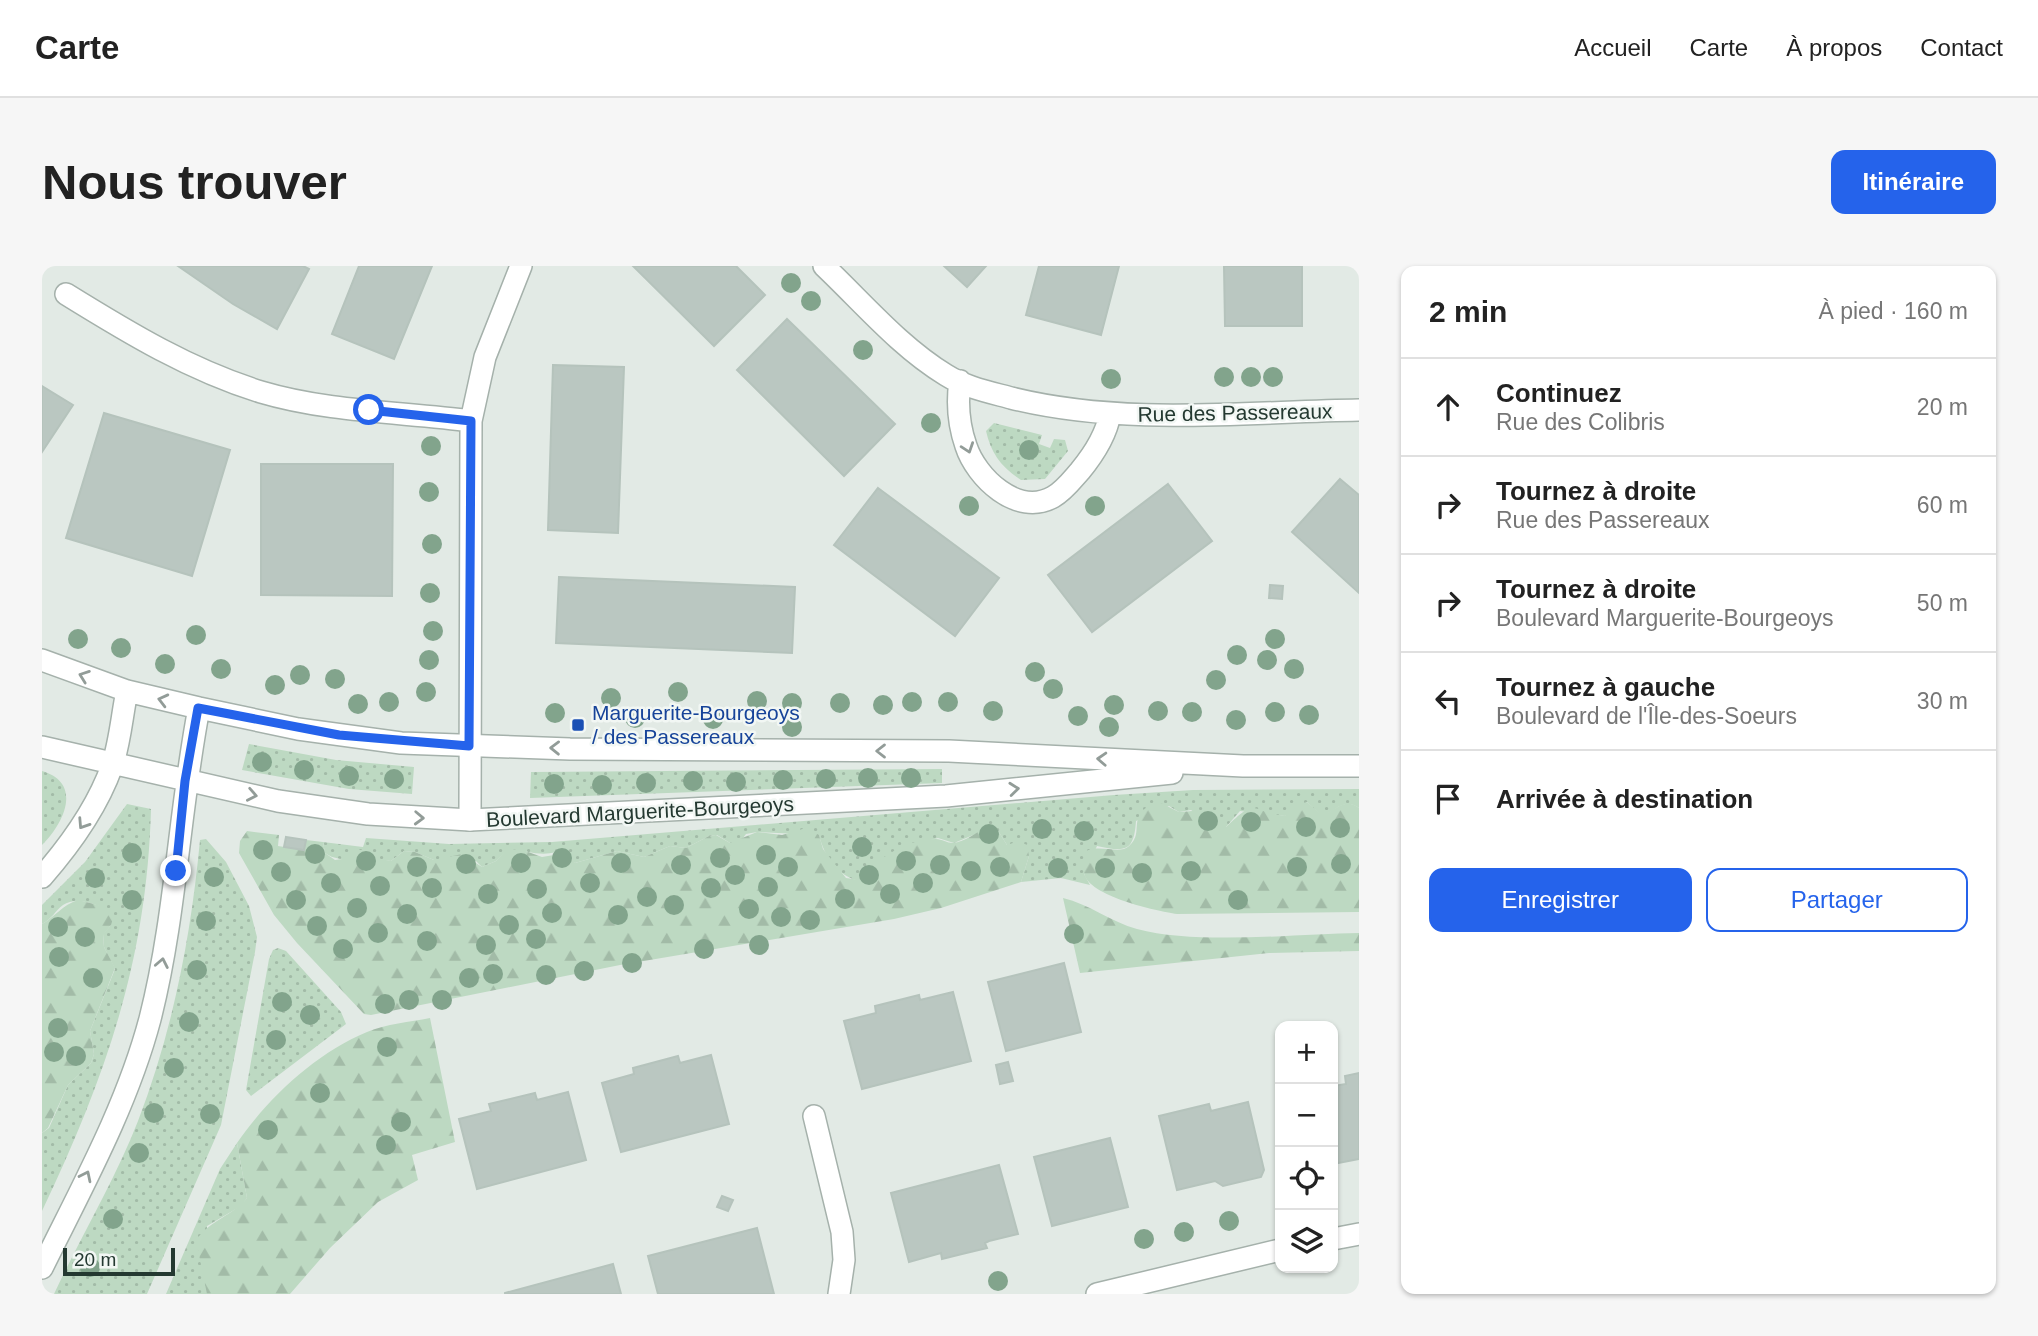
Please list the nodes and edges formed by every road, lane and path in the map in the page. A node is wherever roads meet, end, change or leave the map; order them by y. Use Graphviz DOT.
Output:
graph roads {
  1 [pos="521,266"];
  2 [pos="824,266"];
  3 [pos="66,294"];
  4 [pos="960,381"];
  5 [pos="1359,410"];
  6 [pos="1110,414"];
  7 [pos="471,421"];
  8 [pos="42,660"];
  9 [pos="127,691"];
  10 [pos="198,708"];
  11 [pos="469,746"];
  12 [pos="42,747"];
  13 [pos="113,765"];
  14 [pos="1243,766"];
  15 [pos="1359,766"];
  16 [pos="185,781"];
  17 [pos="470,820"];
  18 [pos="42,877"];
  19 [pos="814,1116"];
  20 [pos="1359,1234"];
  21 [pos="1338,1238"];
  22 [pos="1275,1251"];
  23 [pos="42,1268"];
  24 [pos="839,1294"];
  25 [pos="1097,1294"];
  1 -- 7 [label="street"];
  2 -- 4 [label="street, Rue des Passereaux"];
  3 -- 7 [label="street"];
  4 -- 6 [label="street, Rue des Passereaux"];
  4 -- 6 [label="street, Rue des Passereaux, one-way"];
  5 -- 6 [label="street, Rue des Passereaux"];
  7 -- 11 [label="street"];
  9 -- 8 [label="street, Boulevard Marguerite-Bourgeoys, one-way"];
  10 -- 9 [label="street, Boulevard Marguerite-Bourgeoys, one-way"];
  9 -- 13 [label="street"];
  10 -- 11 [label="street, Boulevard Marguerite-Bourgeoys"];
  10 -- 16 [label="street"];
  14 -- 11 [label="street, Boulevard Marguerite-Bourgeoys, one-way"];
  11 -- 17 [label="street"];
  12 -- 13 [label="street, Boulevard Marguerite-Bourgeoys"];
  13 -- 16 [label="street, Boulevard Marguerite-Bourgeoys"];
  13 -- 18 [label="street, one-way"];
  14 -- 15 [label="street, Boulevard Marguerite-Bourgeoys"];
  17 -- 14 [label="street, Boulevard Marguerite-Bourgeoys, one-way"];
  16 -- 17 [label="street, Boulevard Marguerite-Bourgeoys, one-way"];
  23 -- 16 [label="street, one-way"];
  19 -- 24 [label="street"];
  20 -- 21 [label="street"];
  22 -- 25 [label="street"];
}
